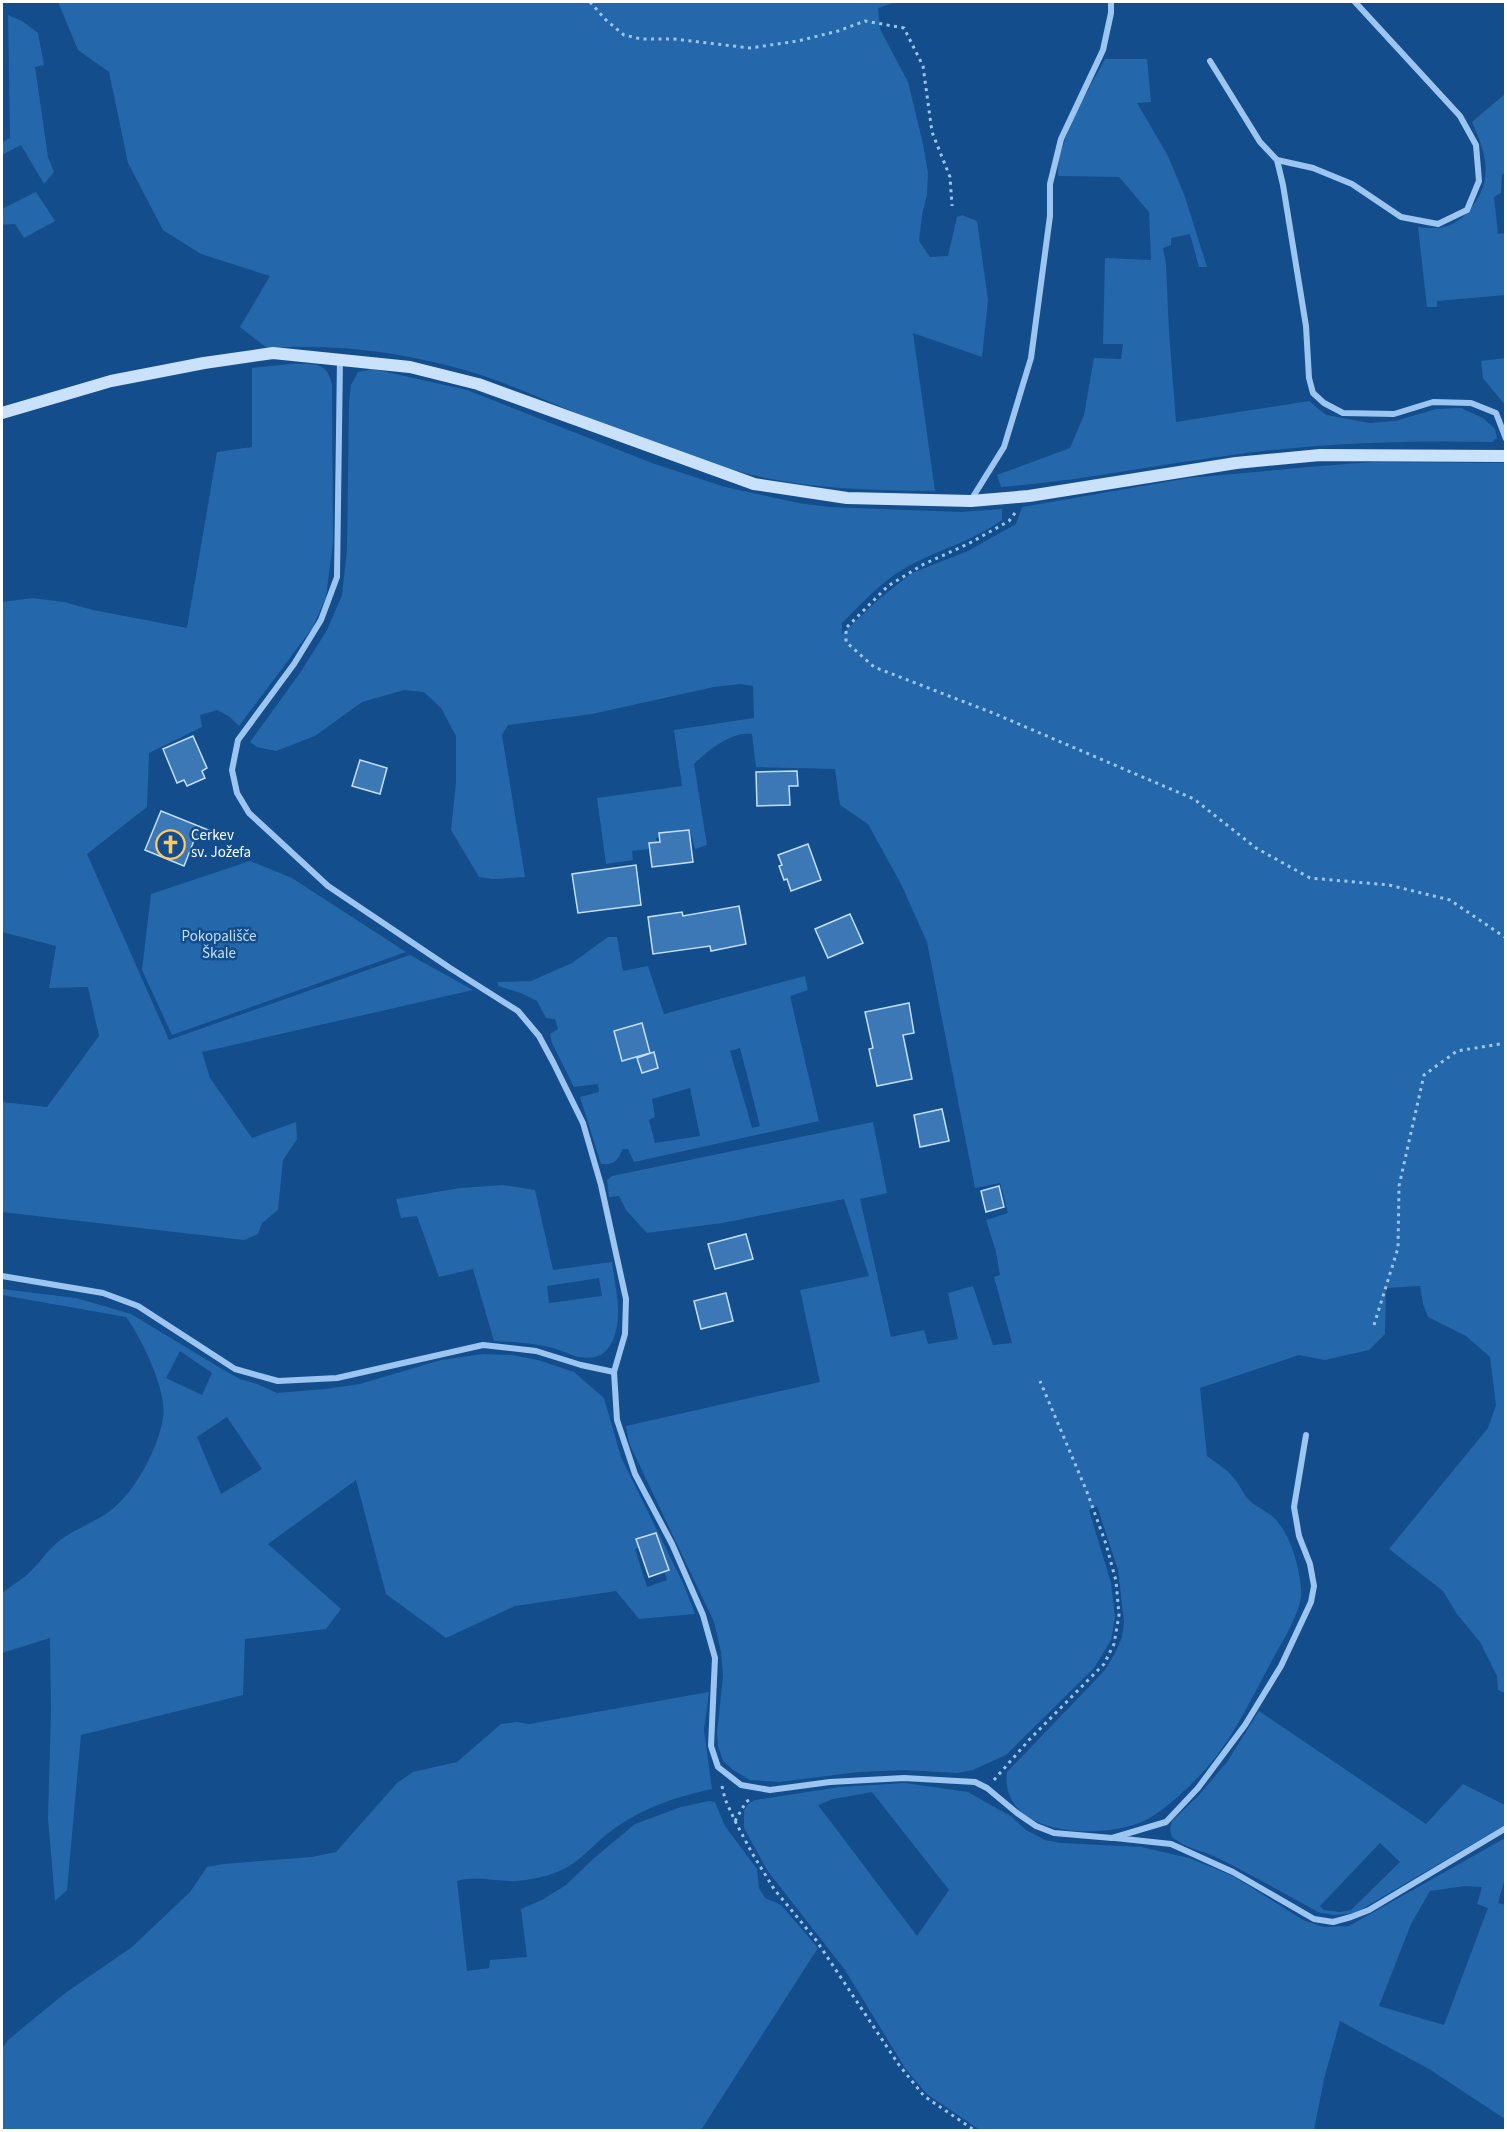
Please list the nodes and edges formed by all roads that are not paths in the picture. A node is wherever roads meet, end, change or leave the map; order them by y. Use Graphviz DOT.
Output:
graph roads {
  1 [pos="1111,2"];
  2 [pos="1355,2"];
  3 [pos="1210,62"];
  4 [pos="1276,160"];
  5 [pos="340,359"];
  6 [pos="2,413"];
  7 [pos="1506,439"];
  8 [pos="1506,456"];
  9 [pos="970,501"];
  10 [pos="2,1276"];
  11 [pos="614,1372"];
  12 [pos="1306,1435"];
  13 [pos="1506,1828"];
  14 [pos="1112,1838"];
  1 -- 9 [label="street"];
  2 -- 4 [label="street"];
  3 -- 4 [label="street"];
  4 -- 7 [label="street"];
  5 -- 6 [label="main road"];
  5 -- 9 [label="main road"];
  5 -- 11 [label="street"];
  8 -- 9 [label="main road"];
  10 -- 11 [label="street"];
  11 -- 14 [label="street"];
  12 -- 14 [label="street"];
  13 -- 14 [label="street"];
}
